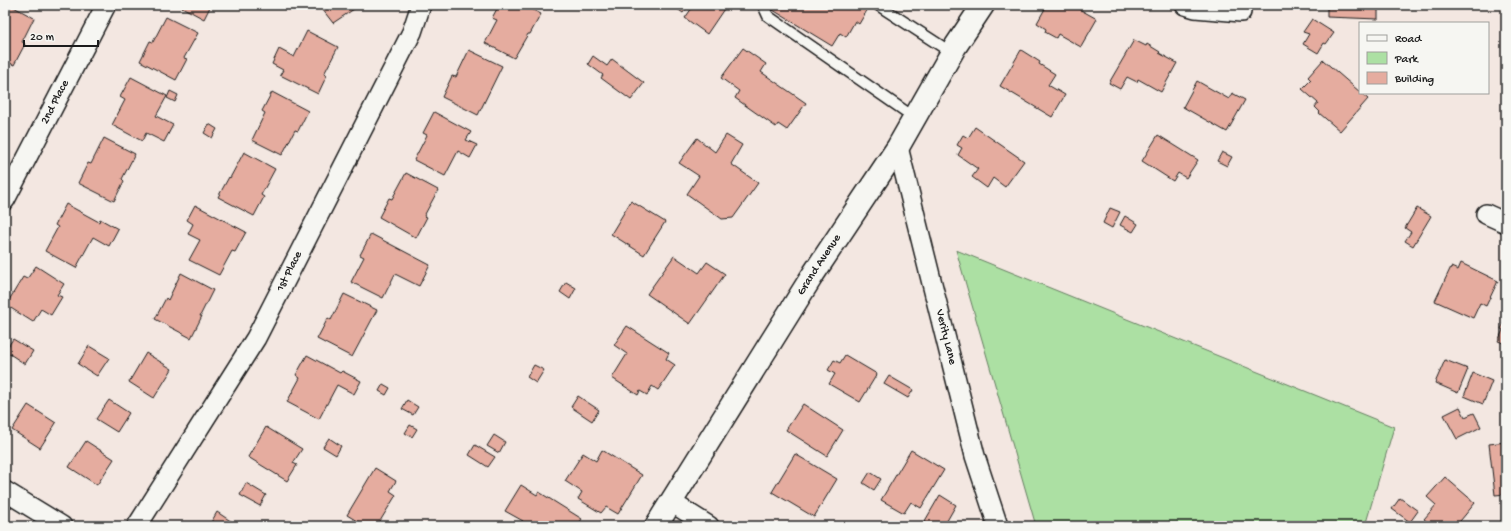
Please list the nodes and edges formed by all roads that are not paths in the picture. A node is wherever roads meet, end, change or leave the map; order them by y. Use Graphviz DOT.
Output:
graph roads {
  1 [pos="106,5"];
  2 [pos="421,5"];
  3 [pos="763,5"];
  4 [pos="878,5"];
  5 [pos="982,5"];
  6 [pos="1185,5"];
  7 [pos="1242,12"];
  8 [pos="952,53"];
  9 [pos="915,118"];
  10 [pos="898,147"];
  11 [pos="5,200"];
  12 [pos="1486,214"];
  13 [pos="1506,223"];
  14 [pos="5,491"];
  15 [pos="671,502"];
  16 [pos="62,526"];
  17 [pos="137,526"];
  18 [pos="656,526"];
  19 [pos="709,526"];
  20 [pos="998,526"];
  1 -- 11 [label="street, 2nd Place"];
  2 -- 17 [label="street, 1st Place"];
  3 -- 9 [label="lane"];
  4 -- 8 [label="lane"];
  5 -- 8 [label="street, Grand Avenue"];
  6 -- 7 [label="street"];
  8 -- 9 [label="street, Grand Avenue"];
  9 -- 10 [label="street, Grand Avenue"];
  10 -- 15 [label="street, Grand Avenue"];
  10 -- 20 [label="street, Verity Lane"];
  12 -- 13 [label="street"];
  14 -- 16 [label="street"];
  15 -- 18 [label="street, Grand Avenue"];
  15 -- 19 [label="street"];
}
